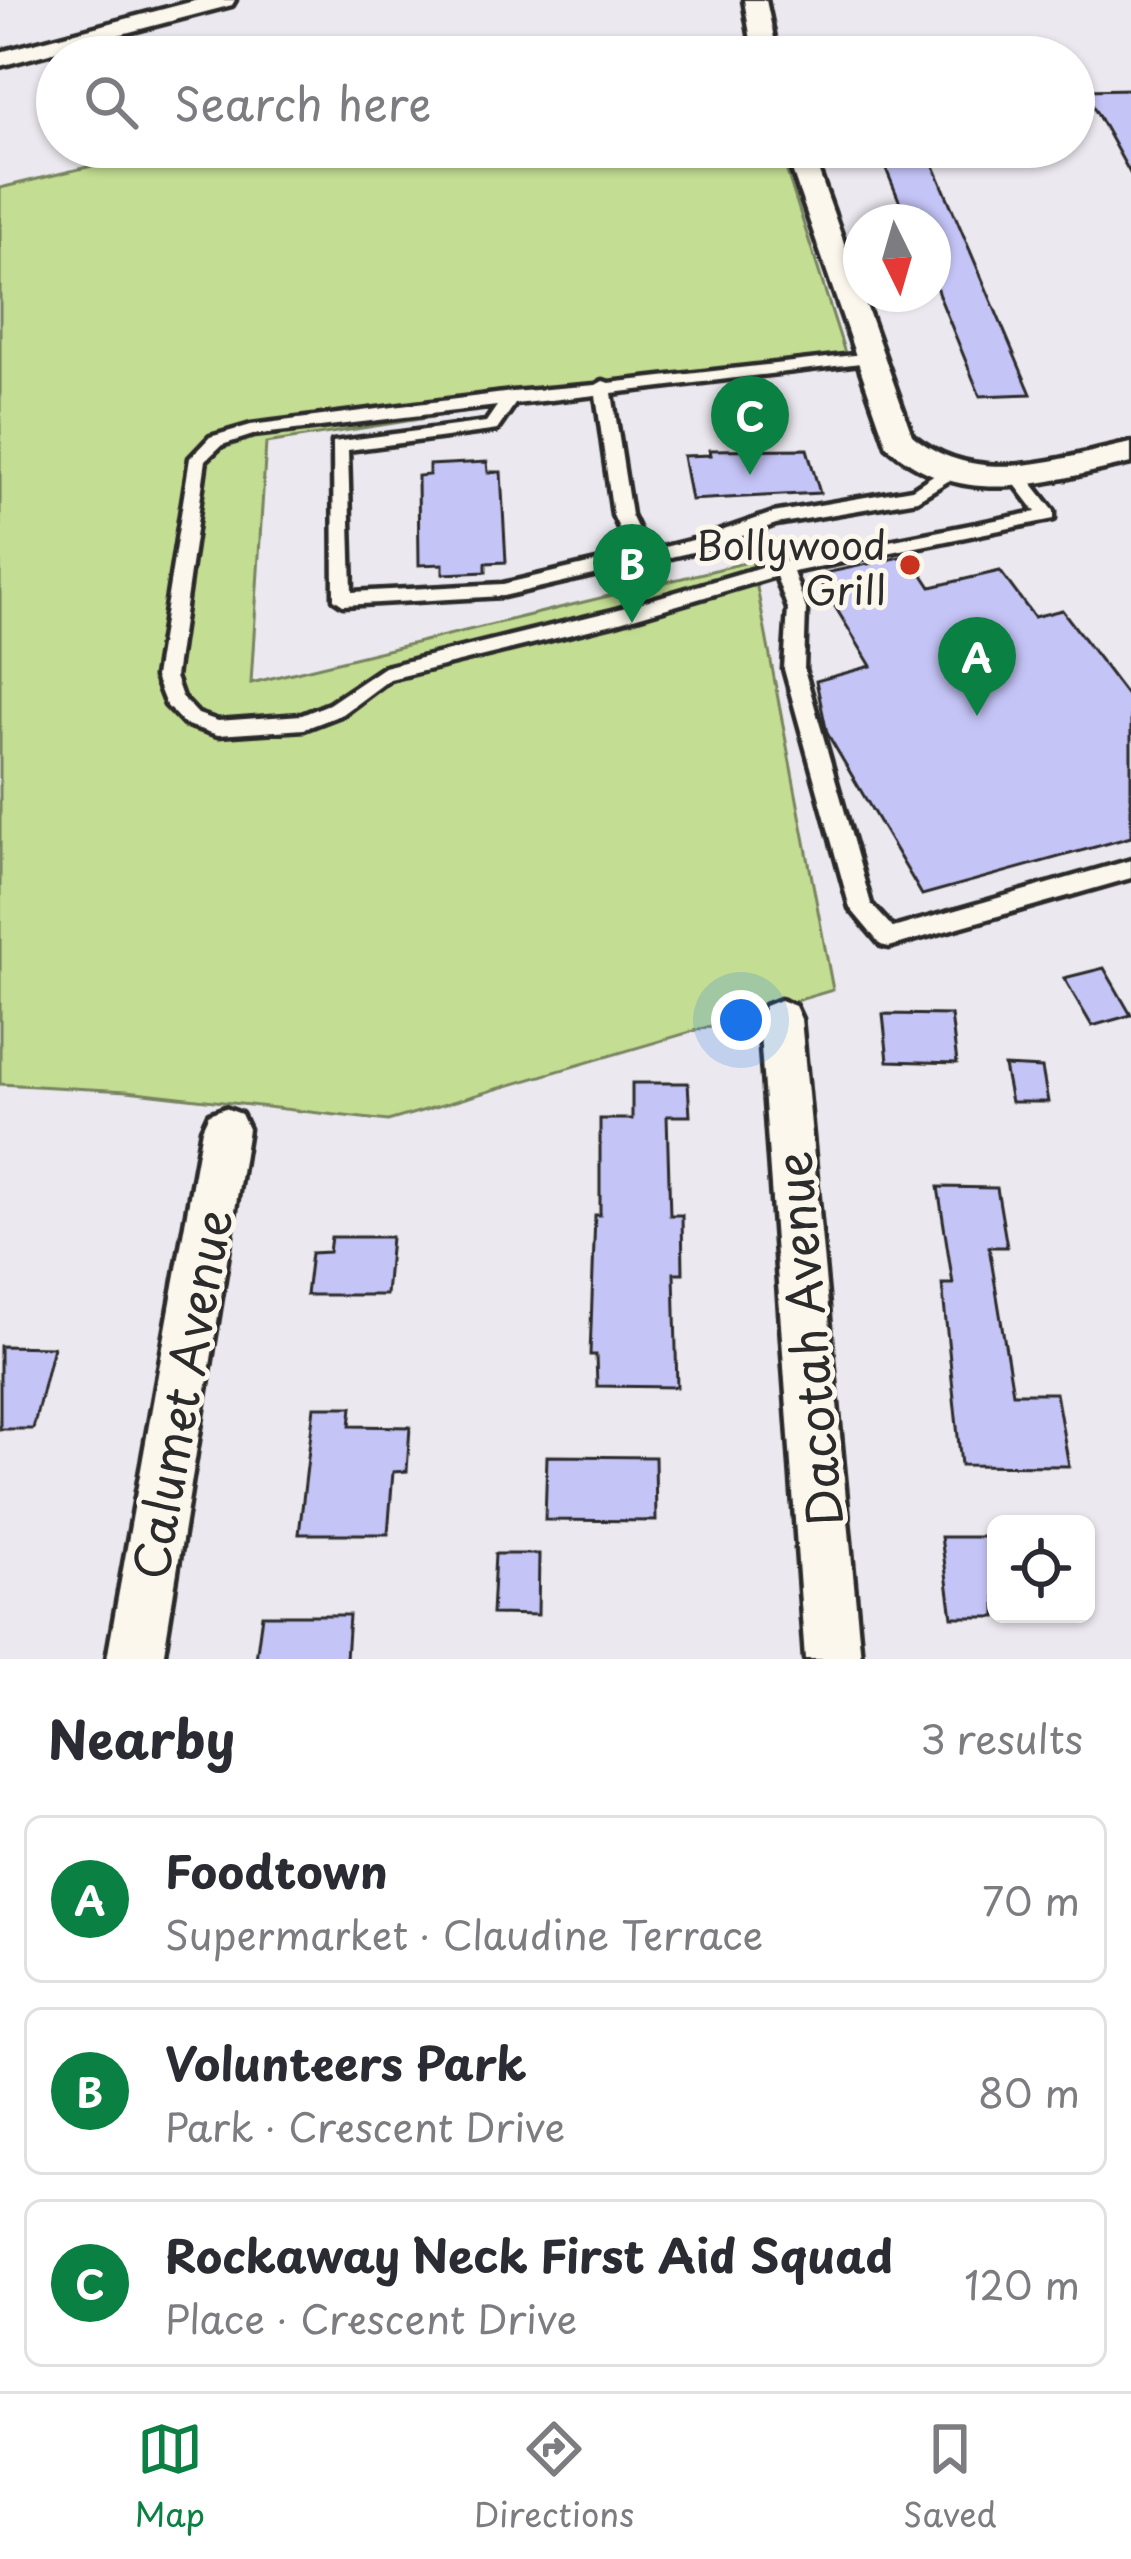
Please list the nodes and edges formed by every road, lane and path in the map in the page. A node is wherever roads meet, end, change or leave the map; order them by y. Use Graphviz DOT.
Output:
graph roads {
  1 [pos="224,0"];
  2 [pos="755,0"];
  3 [pos="85,36"];
  4 [pos="762,36"];
  5 [pos="36,49"];
  6 [pos="0,58"];
  7 [pos="804,168"];
  8 [pos="871,358"];
  9 [pos="603,386"];
  10 [pos="512,397"];
  11 [pos="1131,453"];
  12 [pos="947,474"];
  13 [pos="1016,474"];
  14 [pos="641,558"];
  15 [pos="782,568"];
  16 [pos="1131,869"];
  17 [pos="780,1019"];
  18 [pos="225,1129"];
  19 [pos="135,1659"];
  20 [pos="833,1659"];
  1 -- 3 [label="street"];
  2 -- 4 [label="street"];
  5 -- 6 [label="street"];
  7 -- 8 [label="street"];
  8 -- 9 [label="lane"];
  8 -- 12 [label="street"];
  9 -- 10 [label="lane"];
  9 -- 14 [label="lane"];
  10 -- 14 [label="lane"];
  10 -- 15 [label="lane"];
  11 -- 13 [label="street"];
  12 -- 13 [label="street"];
  12 -- 14 [label="lane"];
  13 -- 15 [label="lane"];
  15 -- 16 [label="lane"];
  17 -- 20 [label="street, Dacotah Avenue"];
  18 -- 19 [label="street, Calumet Avenue"];
}
